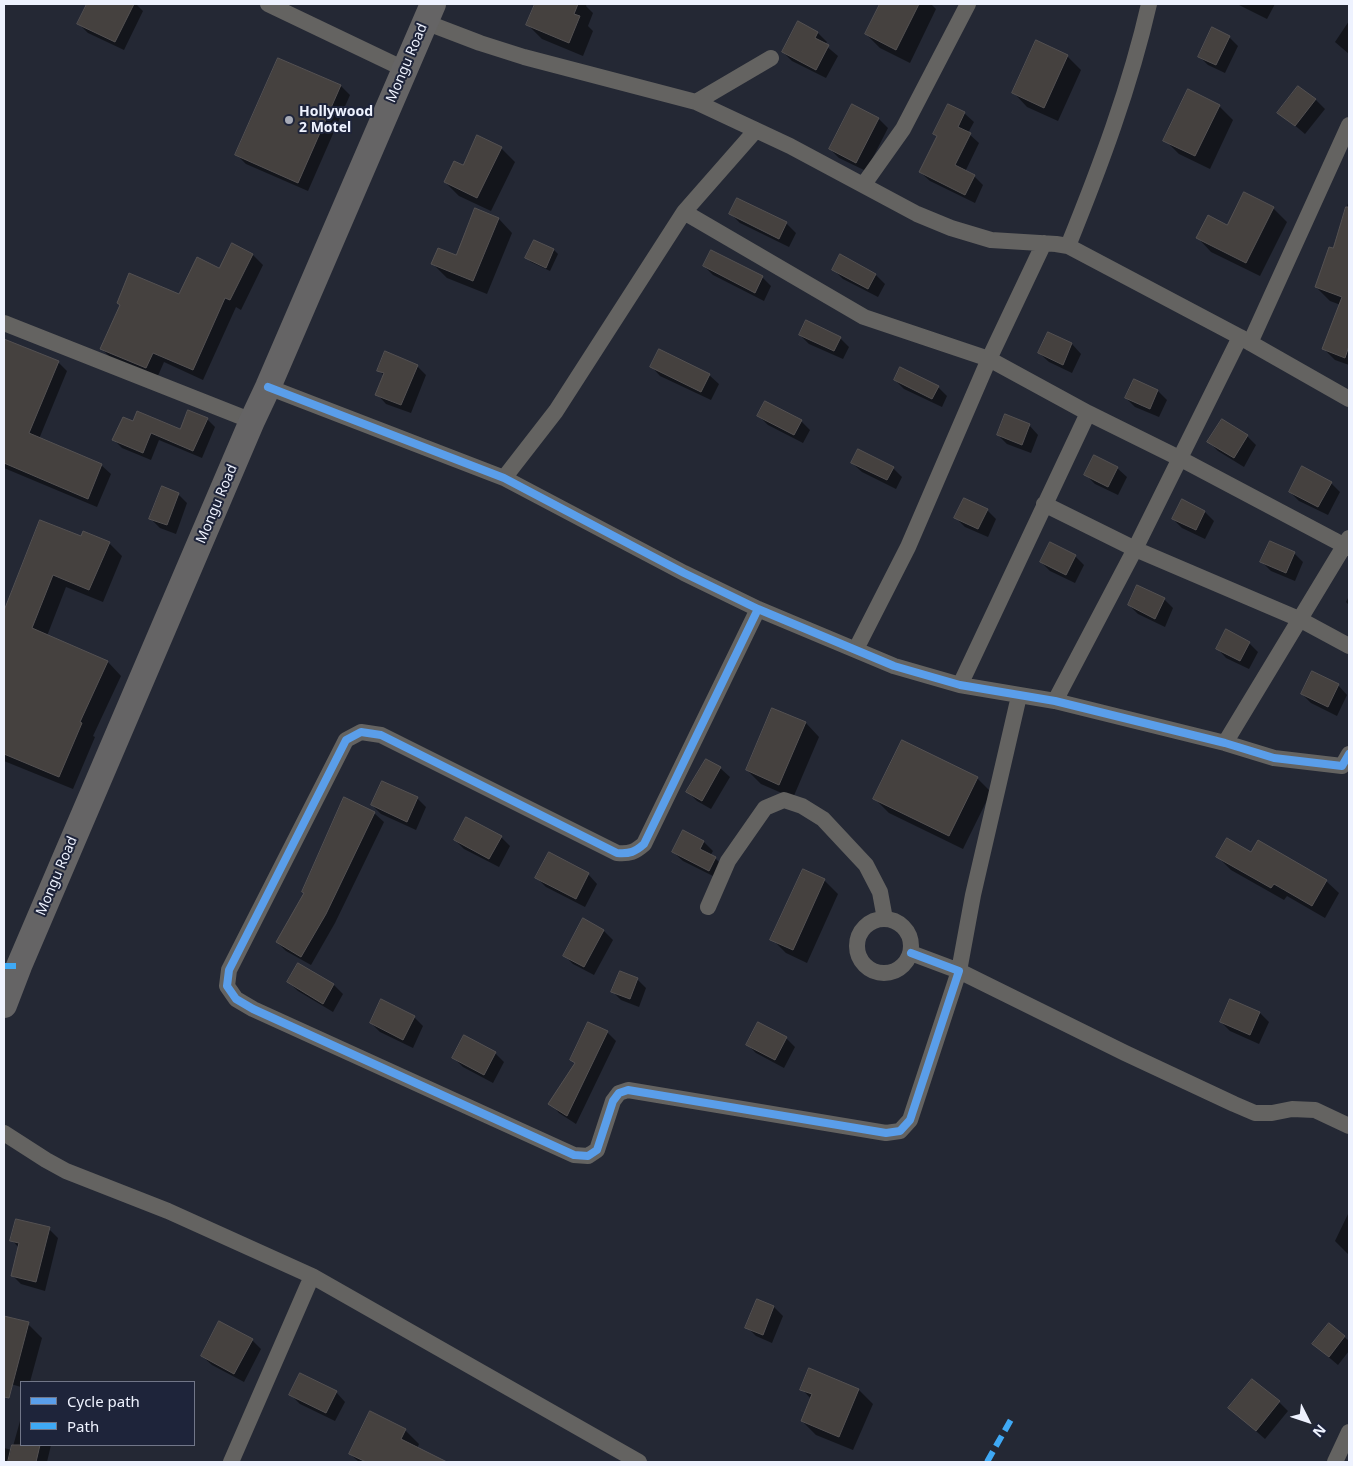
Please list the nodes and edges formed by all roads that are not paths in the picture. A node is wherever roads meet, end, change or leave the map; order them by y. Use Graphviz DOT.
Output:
graph roads {
  1 [pos="268,4"];
  2 [pos="968,4"];
  3 [pos="1149,4"];
  4 [pos="429,13"];
  5 [pos="771,58"];
  6 [pos="404,70"];
  7 [pos="696,102"];
  8 [pos="1349,125"];
  9 [pos="756,130"];
  10 [pos="864,184"];
  11 [pos="684,212"];
  12 [pos="1044,243"];
  13 [pos="1068,246"];
  14 [pos="4,323"];
  15 [pos="1245,340"];
  16 [pos="989,359"];
  17 [pos="268,387"];
  18 [pos="1349,399"];
  19 [pos="1088,413"];
  20 [pos="252,421"];
  21 [pos="1179,458"];
  22 [pos="504,478"];
  23 [pos="1044,504"];
  24 [pos="1348,544"];
  25 [pos="1135,549"];
  26 [pos="758,609"];
  27 [pos="1300,619"];
  28 [pos="1349,646"];
  29 [pos="856,649"];
  30 [pos="960,685"];
  31 [pos="1019,696"];
  32 [pos="1055,701"];
  33 [pos="1225,744"];
  34 [pos="1347,762"];
  35 [pos="708,907"];
  36 [pos="885,919"];
  37 [pos="911,953"];
  38 [pos="959,970"];
  39 [pos="4,1005"];
  40 [pos="1349,1126"];
  41 [pos="4,1133"];
  42 [pos="312,1276"];
  43 [pos="1349,1432"];
  44 [pos="231,1462"];
  45 [pos="639,1462"];
  46 [pos="1336,1462"];
  1 -- 6 [label="street"];
  2 -- 10 [label="street"];
  3 -- 13 [label="street"];
  4 -- 6 [label="main road, Mongu Road"];
  4 -- 7 [label="street"];
  5 -- 7 [label="street"];
  6 -- 17 [label="main road, Mongu Road"];
  7 -- 9 [label="street"];
  8 -- 15 [label="street"];
  9 -- 10 [label="street"];
  9 -- 11 [label="street"];
  10 -- 12 [label="street"];
  11 -- 16 [label="street"];
  11 -- 22 [label="street"];
  12 -- 13 [label="street"];
  12 -- 16 [label="street"];
  13 -- 15 [label="street"];
  14 -- 20 [label="street"];
  15 -- 18 [label="street"];
  15 -- 21 [label="street"];
  16 -- 19 [label="street"];
  16 -- 29 [label="street"];
  17 -- 20 [label="main road, Mongu Road"];
  17 -- 22 [label="street"];
  19 -- 21 [label="street"];
  19 -- 23 [label="street"];
  20 -- 39 [label="main road, Mongu Road"];
  21 -- 24 [label="street"];
  21 -- 25 [label="street"];
  22 -- 26 [label="street"];
  23 -- 25 [label="street"];
  23 -- 30 [label="street"];
  24 -- 27 [label="street"];
  25 -- 27 [label="street"];
  25 -- 32 [label="street"];
  26 -- 29 [label="street"];
  26 -- 38 [label="street"];
  27 -- 28 [label="street"];
  27 -- 33 [label="street"];
  29 -- 30 [label="street"];
  30 -- 31 [label="street"];
  31 -- 32 [label="street"];
  31 -- 38 [label="street"];
  32 -- 33 [label="street"];
  33 -- 34 [label="street"];
  35 -- 36 [label="street"];
  36 -- 37 [label="street"];
  36 -- 37 [label="street"];
  37 -- 38 [label="street"];
  38 -- 40 [label="street"];
  41 -- 42 [label="street"];
  42 -- 44 [label="street"];
  42 -- 45 [label="street"];
  43 -- 46 [label="street"];
}
